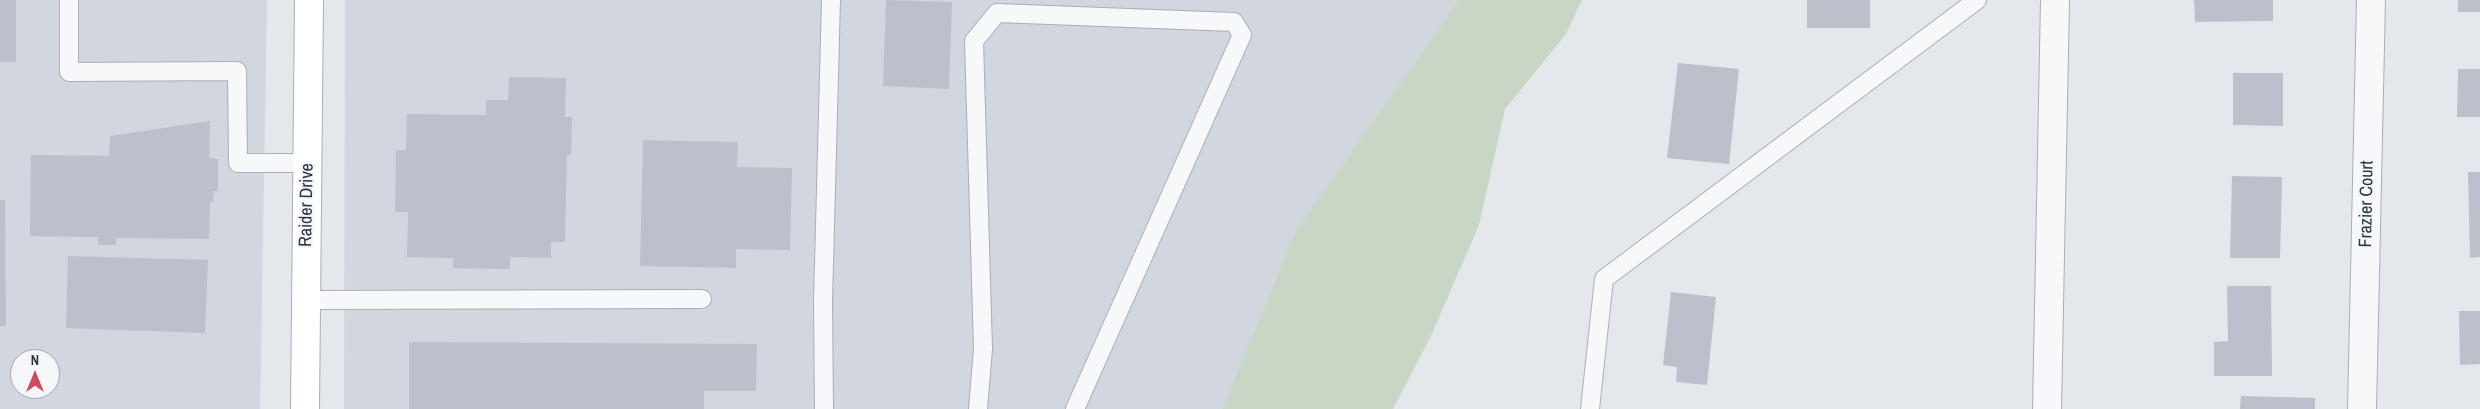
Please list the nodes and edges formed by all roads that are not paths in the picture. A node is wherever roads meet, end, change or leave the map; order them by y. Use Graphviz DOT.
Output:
graph roads {
  1 [pos="69,0"];
  2 [pos="308,0"];
  3 [pos="831,0"];
  4 [pos="1977,0"];
  5 [pos="2055,0"];
  6 [pos="2371,0"];
  7 [pos="307,163"];
  8 [pos="702,299"];
  9 [pos="306,300"];
  10 [pos="305,409"];
  11 [pos="824,409"];
  12 [pos="978,409"];
  13 [pos="1075,409"];
  14 [pos="1590,409"];
  15 [pos="2047,409"];
  16 [pos="2362,409"];
  1 -- 7 [label="lane"];
  2 -- 7 [label="main road, Raider Drive"];
  3 -- 11 [label="lane"];
  4 -- 14 [label="lane"];
  5 -- 15 [label="street"];
  6 -- 16 [label="street, Frazier Court"];
  7 -- 9 [label="main road, Raider Drive"];
  8 -- 9 [label="lane"];
  9 -- 10 [label="main road, Raider Drive"];
  12 -- 13 [label="lane"];
}
